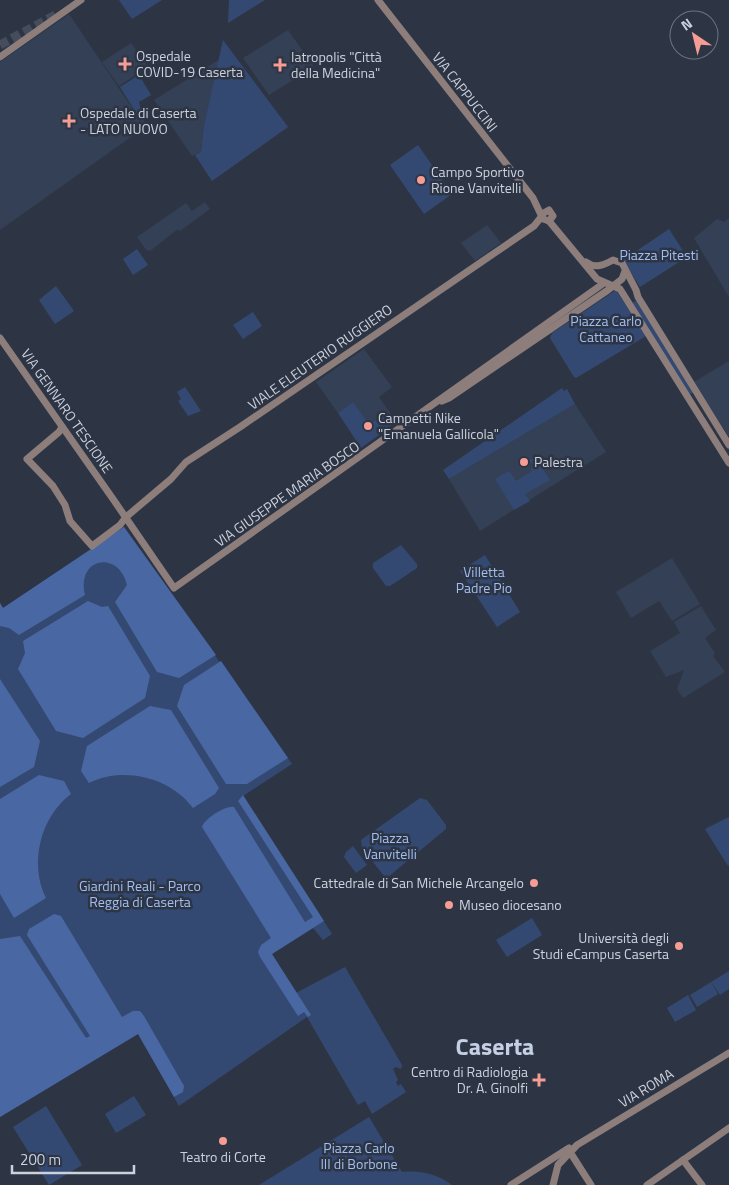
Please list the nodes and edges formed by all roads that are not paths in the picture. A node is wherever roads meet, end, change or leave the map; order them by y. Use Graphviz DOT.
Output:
graph roads {
  1 [pos="81,0"];
  2 [pos="378,0"];
  3 [pos="0,57"];
  4 [pos="547,217"];
  5 [pos="579,257"];
  6 [pos="604,265"];
  7 [pos="625,271"];
  8 [pos="604,283"];
  9 [pos="613,286"];
  10 [pos="638,296"];
  11 [pos="629,303"];
  12 [pos="0,338"];
  13 [pos="697,394"];
  14 [pos="448,396"];
  15 [pos="688,399"];
  16 [pos="702,402"];
  17 [pos="693,407"];
  18 [pos="62,427"];
  19 [pos="729,445"];
  20 [pos="729,463"];
  21 [pos="126,517"];
  22 [pos="174,588"];
  23 [pos="729,1052"];
  24 [pos="727,1129"];
  25 [pos="577,1145"];
  26 [pos="570,1152"];
  27 [pos="683,1160"];
  28 [pos="545,1166"];
  29 [pos="578,1167"];
  30 [pos="555,1172"];
  31 [pos="511,1185"];
  32 [pos="554,1185"];
  33 [pos="590,1185"];
  34 [pos="647,1185"];
  35 [pos="702,1185"];
  1 -- 3 [label="street"];
  2 -- 4 [label="street, VIA CAPPUCCINI"];
  4 -- 5 [label="street, VIA CAPPUCCINI"];
  4 -- 21 [label="street, VIALE ELEUTERIO RUGGIERO"];
  5 -- 6 [label="street"];
  5 -- 8 [label="street, VIA CAPPUCCINI"];
  6 -- 7 [label="street"];
  6 -- 8 [label="street"];
  7 -- 9 [label="street"];
  7 -- 10 [label="street"];
  8 -- 9 [label="street"];
  8 -- 14 [label="street, VIA GIUSEPPE MARIA BOSCO"];
  9 -- 11 [label="street"];
  9 -- 14 [label="street, VIA GIUSEPPE MARIA BOSCO"];
  10 -- 11 [label="street"];
  10 -- 13 [label="street"];
  11 -- 15 [label="street"];
  12 -- 18 [label="street, VIA GENNARO TESCIONE"];
  13 -- 15 [label="street"];
  13 -- 16 [label="street"];
  14 -- 22 [label="street, VIA GIUSEPPE MARIA BOSCO"];
  15 -- 17 [label="street"];
  16 -- 17 [label="street"];
  16 -- 19 [label="street"];
  17 -- 20 [label="street"];
  18 -- 21 [label="street, VIA GENNARO TESCIONE"];
  18 -- 21 [label="street, VIALE ELEUTERIO RUGGIERO"];
  21 -- 22 [label="street, VIA GENNARO TESCIONE"];
  23 -- 25 [label="street, VIA ROMA"];
  24 -- 27 [label="street"];
  25 -- 26 [label="street"];
  25 -- 28 [label="street"];
  26 -- 28 [label="street"];
  26 -- 29 [label="street"];
  26 -- 30 [label="street"];
  27 -- 34 [label="street"];
  27 -- 35 [label="street"];
  28 -- 30 [label="street"];
  28 -- 31 [label="street"];
  29 -- 30 [label="street"];
  29 -- 33 [label="street"];
  30 -- 32 [label="street"];
}
